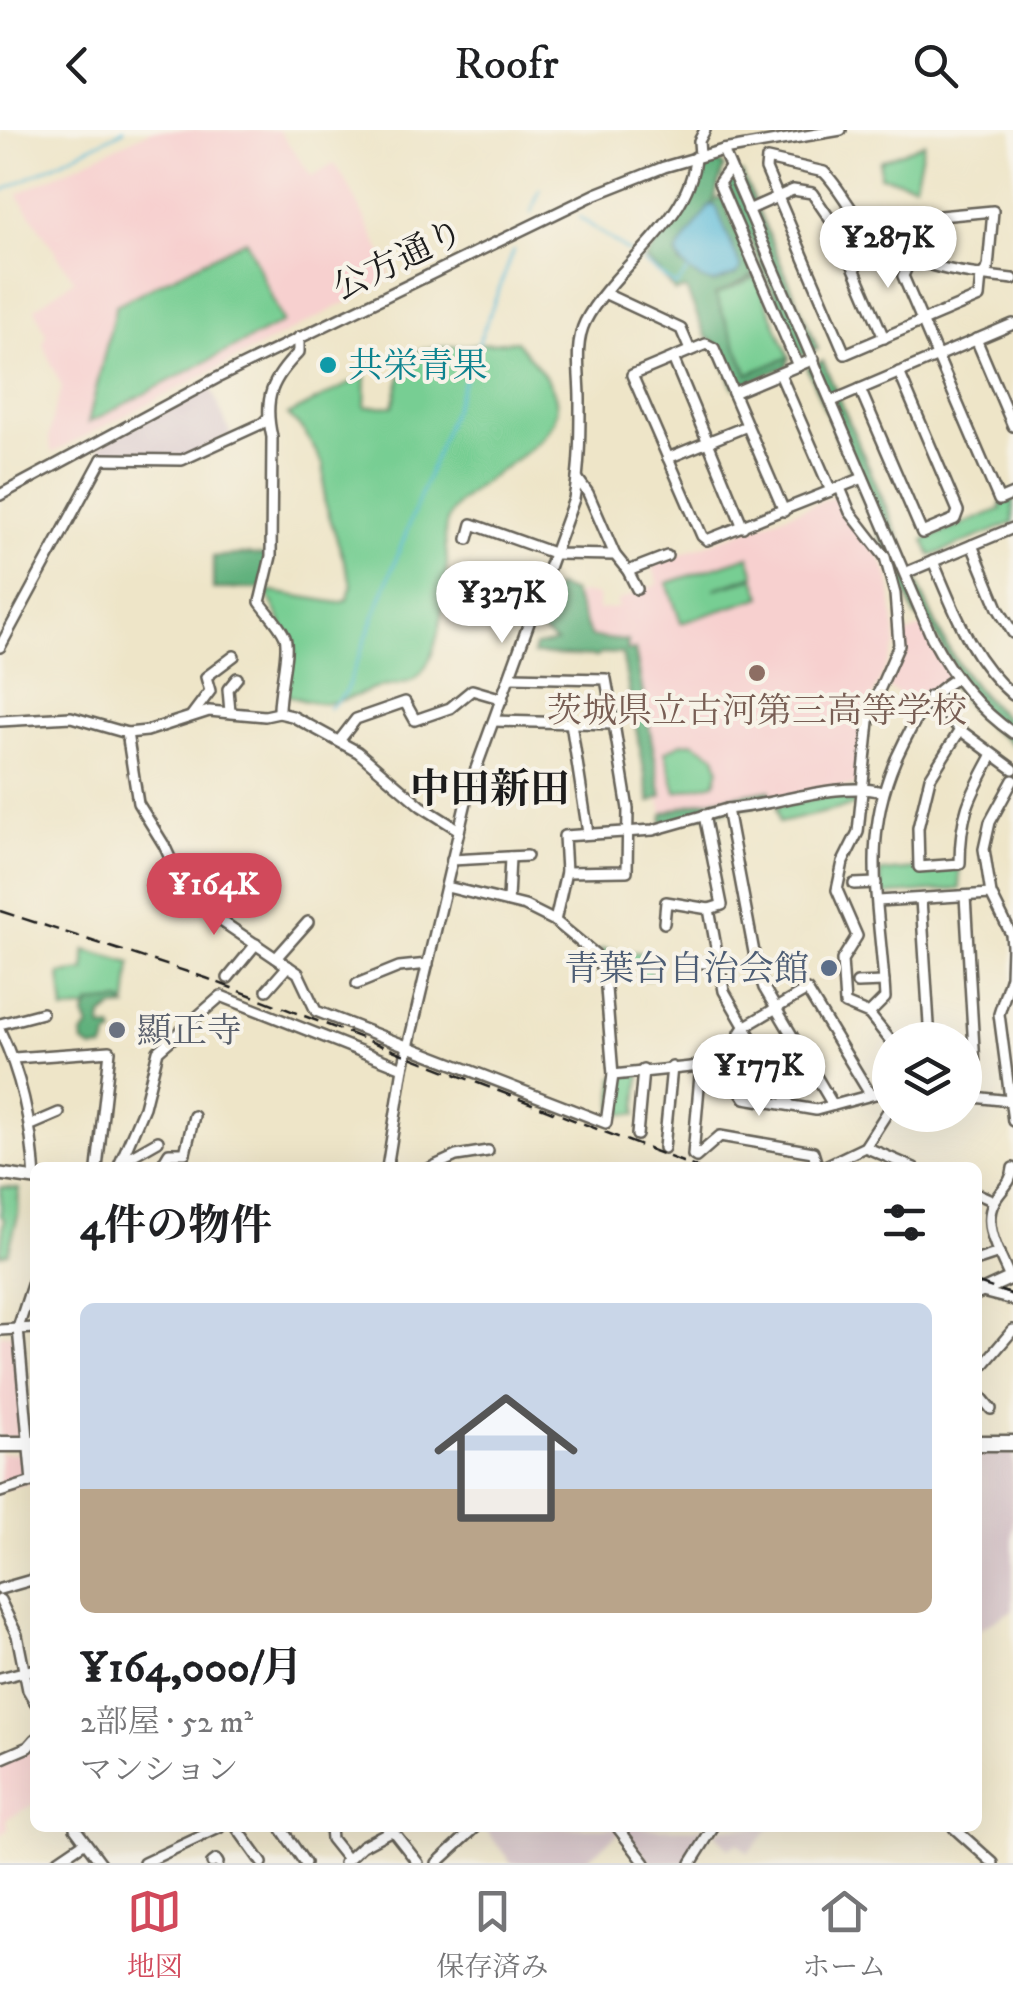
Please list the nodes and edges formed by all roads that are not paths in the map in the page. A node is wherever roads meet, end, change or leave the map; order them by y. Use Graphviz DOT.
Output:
graph roads {
  1 [pos="705,130"];
  2 [pos="841,130"];
  3 [pos="819,131"];
  4 [pos="682,149"];
  5 [pos="723,150"];
  6 [pos="693,158"];
  7 [pos="730,168"];
  8 [pos="778,197"];
  9 [pos="748,210"];
  10 [pos="910,259"];
  11 [pos="981,276"];
  12 [pos="1013,279"];
  13 [pos="606,294"];
  14 [pos="922,321"];
  15 [pos="1013,324"];
  16 [pos="299,337"];
  17 [pos="884,338"];
  18 [pos="976,340"];
  19 [pos="690,350"];
  20 [pos="938,356"];
  21 [pos="673,358"];
  22 [pos="814,359"];
  23 [pos="798,366"];
  24 [pos="898,372"];
  25 [pos="780,374"];
  26 [pos="860,388"];
  27 [pos="733,393"];
  28 [pos="832,400"];
  29 [pos="268,418"];
  30 [pos="747,426"];
  31 [pos="1013,426"];
  32 [pos="708,442"];
  33 [pos="94,445"];
  34 [pos="668,458"];
  35 [pos="102,459"];
  36 [pos="864,478"];
  37 [pos="578,479"];
  38 [pos="835,490"];
  39 [pos="1013,494"];
  40 [pos="0,495"];
  41 [pos="784,511"];
  42 [pos="743,527"];
  43 [pos="1012,530"];
  44 [pos="468,539"];
  45 [pos="972,545"];
  46 [pos="556,554"];
  47 [pos="614,554"];
  48 [pos="667,556"];
  49 [pos="933,562"];
  50 [pos="628,571"];
  51 [pos="905,573"];
  52 [pos="636,589"];
  53 [pos="1013,633"];
  54 [pos="0,647"];
  55 [pos="234,656"];
  56 [pos="511,677"];
  57 [pos="237,678"];
  58 [pos="956,678"];
  59 [pos="1013,695"];
  60 [pos="930,696"];
  61 [pos="503,699"];
  62 [pos="230,712"];
  63 [pos="278,713"];
  64 [pos="192,715"];
  65 [pos="494,721"];
  66 [pos="0,722"];
  67 [pos="571,723"];
  68 [pos="614,724"];
  69 [pos="960,730"];
  70 [pos="127,734"];
  71 [pos="1013,734"];
  72 [pos="338,741"];
  73 [pos="992,756"];
  74 [pos="1013,770"];
  75 [pos="1013,780"];
  76 [pos="864,786"];
  77 [pos="1010,790"];
  78 [pos="882,792"];
  79 [pos="727,809"];
  80 [pos="704,815"];
  81 [pos="459,830"];
  82 [pos="627,832"];
  83 [pos="588,833"];
  84 [pos="527,856"];
  85 [pos="510,857"];
  86 [pos="452,860"];
  87 [pos="566,872"];
  88 [pos="876,883"];
  89 [pos="854,884"];
  90 [pos="446,887"];
  91 [pos="991,894"];
  92 [pos="964,896"];
  93 [pos="921,899"];
  94 [pos="508,900"];
  95 [pos="878,901"];
  96 [pos="709,909"];
  97 [pos="555,921"];
  98 [pos="308,922"];
  99 [pos="664,922"];
  100 [pos="256,944"];
  101 [pos="276,958"];
  102 [pos="678,961"];
  103 [pos="428,964"];
  104 [pos="718,964"];
  105 [pos="288,966"];
  106 [pos="1012,976"];
  107 [pos="228,978"];
  108 [pos="884,982"];
  109 [pos="357,984"];
  110 [pos="857,984"];
  111 [pos="267,990"];
  112 [pos="776,1010"];
  113 [pos="42,1013"];
  114 [pos="868,1014"];
  115 [pos="875,1022"];
  116 [pos="929,1022"];
  117 [pos="972,1022"];
  118 [pos="0,1027"];
  119 [pos="744,1027"];
  120 [pos="410,1047"];
  121 [pos="14,1058"];
  122 [pos="1009,1059"];
  123 [pos="739,1062"];
  124 [pos="701,1064"];
  125 [pos="672,1067"];
  126 [pos="403,1068"];
  127 [pos="642,1070"];
  128 [pos="613,1075"];
  129 [pos="870,1094"];
  130 [pos="982,1098"];
  131 [pos="1010,1101"];
  132 [pos="790,1105"];
  133 [pos="833,1105"];
  134 [pos="59,1112"];
  135 [pos="194,1116"];
  136 [pos="1013,1121"];
  137 [pos="31,1125"];
  138 [pos="874,1132"];
  139 [pos="636,1135"];
  140 [pos="158,1141"];
  141 [pos="864,1147"];
  142 [pos="664,1148"];
  143 [pos="488,1151"];
  144 [pos="34,1162"];
  145 [pos="98,1162"];
  146 [pos="121,1162"];
  147 [pos="125,1162"];
  148 [pos="164,1162"];
  149 [pos="387,1162"];
  150 [pos="443,1162"];
  151 [pos="817,1162"];
  152 [pos="832,1162"];
  153 [pos="900,1162"];
  154 [pos="1013,1168"];
  155 [pos="0,1174"];
  156 [pos="30,1178"];
  157 [pos="982,1196"];
  158 [pos="994,1201"];
  159 [pos="1000,1253"];
  160 [pos="982,1259"];
  161 [pos="1012,1277"];
  162 [pos="30,1291"];
  163 [pos="982,1291"];
  164 [pos="982,1292"];
  165 [pos="1013,1300"];
  166 [pos="18,1328"];
  167 [pos="30,1328"];
  168 [pos="0,1330"];
  169 [pos="1013,1330"];
  170 [pos="982,1366"];
  171 [pos="982,1399"];
  172 [pos="991,1409"];
  173 [pos="30,1427"];
  174 [pos="982,1443"];
  175 [pos="1013,1443"];
  176 [pos="0,1444"];
  177 [pos="30,1444"];
  178 [pos="30,1483"];
  179 [pos="0,1492"];
  180 [pos="30,1580"];
  181 [pos="0,1588"];
  182 [pos="0,1600"];
  183 [pos="30,1670"];
  184 [pos="0,1678"];
  185 [pos="30,1744"];
  186 [pos="0,1759"];
  187 [pos="78,1832"];
  188 [pos="211,1832"];
  189 [pos="239,1832"];
  190 [pos="284,1832"];
  191 [pos="330,1832"];
  192 [pos="388,1832"];
  193 [pos="394,1832"];
  194 [pos="471,1832"];
  195 [pos="621,1832"];
  196 [pos="710,1832"];
  197 [pos="958,1832"];
  198 [pos="85,1842"];
  199 [pos="414,1859"];
  200 [pos="345,1861"];
  201 [pos="259,1862"];
  202 [pos="54,1863"];
  203 [pos="101,1863"];
  204 [pos="144,1863"];
  205 [pos="305,1863"];
  206 [pos="399,1863"];
  207 [pos="437,1863"];
  208 [pos="645,1863"];
  209 [pos="691,1863"];
  210 [pos="993,1863"];
  1 -- 6 [label="street"];
  2 -- 3 [label="street, 公方通り"];
  3 -- 5 [label="street, 公方通り"];
  4 -- 6 [label="street"];
  5 -- 6 [label="street, 公方通り"];
  5 -- 7 [label="street"];
  6 -- 13 [label="street"];
  6 -- 16 [label="street, 公方通り"];
  7 -- 9 [label="street"];
  7 -- 23 [label="street"];
  8 -- 9 [label="street"];
  8 -- 10 [label="street"];
  8 -- 17 [label="street"];
  8 -- 17 [label="street"];
  9 -- 22 [label="street"];
  10 -- 11 [label="street"];
  10 -- 11 [label="street"];
  10 -- 14 [label="street"];
  11 -- 12 [label="street"];
  11 -- 14 [label="street"];
  13 -- 19 [label="street"];
  13 -- 37 [label="street"];
  14 -- 17 [label="street"];
  14 -- 20 [label="street"];
  15 -- 18 [label="street"];
  16 -- 29 [label="street"];
  16 -- 33 [label="street, 公方通り"];
  18 -- 20 [label="street"];
  18 -- 31 [label="street"];
  19 -- 21 [label="street"];
  19 -- 27 [label="street"];
  20 -- 24 [label="street"];
  20 -- 39 [label="street"];
  21 -- 32 [label="street"];
  21 -- 34 [label="street"];
  22 -- 23 [label="street"];
  22 -- 28 [label="street"];
  23 -- 25 [label="street"];
  24 -- 26 [label="street"];
  24 -- 26 [label="street"];
  25 -- 27 [label="street"];
  25 -- 38 [label="street"];
  26 -- 28 [label="street"];
  27 -- 30 [label="street"];
  28 -- 36 [label="street"];
  29 -- 35 [label="street"];
  29 -- 63 [label="street"];
  30 -- 32 [label="street"];
  30 -- 41 [label="street"];
  32 -- 34 [label="street"];
  32 -- 42 [label="street"];
  33 -- 35 [label="street"];
  33 -- 40 [label="street, 公方通り"];
  34 -- 42 [label="street"];
  35 -- 54 [label="street"];
  36 -- 38 [label="street"];
  36 -- 51 [label="street"];
  37 -- 46 [label="street"];
  37 -- 47 [label="street"];
  38 -- 41 [label="street"];
  38 -- 76 [label="street"];
  41 -- 42 [label="street"];
  43 -- 45 [label="street"];
  44 -- 46 [label="street"];
  45 -- 49 [label="street"];
  45 -- 53 [label="street"];
  46 -- 47 [label="street"];
  46 -- 56 [label="street"];
  47 -- 50 [label="street"];
  48 -- 50 [label="street"];
  49 -- 51 [label="street"];
  49 -- 59 [label="street"];
  50 -- 52 [label="street"];
  51 -- 58 [label="street"];
  55 -- 64 [label="street"];
  56 -- 61 [label="street"];
  56 -- 68 [label="street"];
  57 -- 62 [label="street"];
  58 -- 60 [label="street"];
  58 -- 71 [label="street"];
  60 -- 69 [label="street"];
  60 -- 78 [label="street"];
  61 -- 65 [label="street"];
  61 -- 72 [label="street"];
  62 -- 63 [label="street"];
  62 -- 64 [label="street"];
  63 -- 72 [label="street"];
  64 -- 70 [label="street"];
  65 -- 67 [label="street"];
  65 -- 81 [label="street"];
  66 -- 70 [label="street"];
  67 -- 68 [label="street"];
  67 -- 83 [label="street"];
  68 -- 82 [label="street"];
  69 -- 73 [label="street"];
  69 -- 73 [label="street"];
  70 -- 100 [label="street"];
  72 -- 81 [label="street"];
  73 -- 74 [label="street"];
  75 -- 77 [label="street"];
  76 -- 78 [label="street"];
  76 -- 79 [label="street"];
  76 -- 114 [label="street"];
  77 -- 91 [label="street"];
  78 -- 88 [label="street"];
  79 -- 80 [label="street"];
  79 -- 112 [label="street"];
  80 -- 82 [label="street"];
  80 -- 96 [label="street"];
  81 -- 86 [label="street"];
  82 -- 83 [label="street"];
  82 -- 87 [label="street"];
  83 -- 87 [label="street"];
  84 -- 85 [label="street"];
  85 -- 86 [label="street"];
  85 -- 94 [label="street"];
  86 -- 90 [label="street"];
  87 -- 97 [label="street"];
  88 -- 89 [label="street"];
  88 -- 95 [label="street"];
  90 -- 94 [label="street"];
  90 -- 103 [label="street"];
  91 -- 92 [label="street"];
  91 -- 106 [label="street"];
  92 -- 93 [label="street"];
  92 -- 117 [label="street"];
  93 -- 95 [label="street"];
  93 -- 116 [label="street"];
  94 -- 97 [label="street"];
  95 -- 108 [label="street"];
  96 -- 99 [label="street"];
  96 -- 104 [label="street"];
  97 -- 128 [label="street"];
  98 -- 101 [label="street"];
  100 -- 101 [label="street"];
  100 -- 107 [label="street"];
  101 -- 105 [label="street"];
  102 -- 104 [label="street"];
  103 -- 109 [label="street"];
  103 -- 120 [label="street"];
  104 -- 119 [label="street"];
  105 -- 111 [label="street"];
  105 -- 120 [label="street"];
  106 -- 122 [label="street"];
  108 -- 110 [label="street"];
  108 -- 114 [label="street"];
  112 -- 119 [label="street"];
  112 -- 129 [label="street"];
  112 -- 133 [label="street"];
  113 -- 118 [label="street"];
  114 -- 115 [label="street"];
  118 -- 121 [label="street"];
  119 -- 123 [label="street"];
  119 -- 132 [label="street"];
  120 -- 126 [label="street"];
  120 -- 128 [label="street"];
  121 -- 137 [label="street"];
  121 -- 145 [label="street"];
  122 -- 131 [label="street"];
  123 -- 124 [label="street"];
  123 -- 132 [label="street"];
  124 -- 125 [label="street"];
  124 -- 151 [label="street"];
  125 -- 127 [label="street"];
  125 -- 142 [label="street"];
  126 -- 146 [label="street"];
  126 -- 149 [label="street"];
  127 -- 128 [label="street"];
  127 -- 139 [label="street"];
  129 -- 133 [label="street"];
  130 -- 131 [label="street"];
  131 -- 136 [label="street"];
  132 -- 133 [label="street"];
  134 -- 137 [label="street"];
  135 -- 148 [label="street"];
  137 -- 144 [label="street"];
  138 -- 141 [label="street"];
  140 -- 147 [label="street"];
  141 -- 152 [label="street"];
  141 -- 153 [label="street"];
  143 -- 150 [label="street"];
  154 -- 158 [label="street"];
  155 -- 156 [label="main road"];
  157 -- 158 [label="street"];
  158 -- 159 [label="street"];
  159 -- 160 [label="street"];
  159 -- 161 [label="street"];
  161 -- 163 [label="main road"];
  162 -- 166 [label="street"];
  164 -- 165 [label="street"];
  166 -- 167 [label="street"];
  166 -- 168 [label="street"];
  166 -- 173 [label="street"];
  169 -- 170 [label="street"];
  171 -- 172 [label="street"];
  174 -- 175 [label="highway"];
  176 -- 177 [label="highway"];
  178 -- 179 [label="street"];
  180 -- 181 [label="street"];
  182 -- 183 [label="street"];
  183 -- 184 [label="street"];
  185 -- 186 [label="street"];
  187 -- 198 [label="street"];
  188 -- 204 [label="street"];
  189 -- 201 [label="street"];
  190 -- 205 [label="street"];
  191 -- 200 [label="street"];
  192 -- 200 [label="street"];
  193 -- 199 [label="street"];
  194 -- 207 [label="street"];
  195 -- 208 [label="street"];
  196 -- 209 [label="street"];
  197 -- 210 [label="street"];
  198 -- 202 [label="street"];
  198 -- 203 [label="street"];
  199 -- 206 [label="street"];
}
